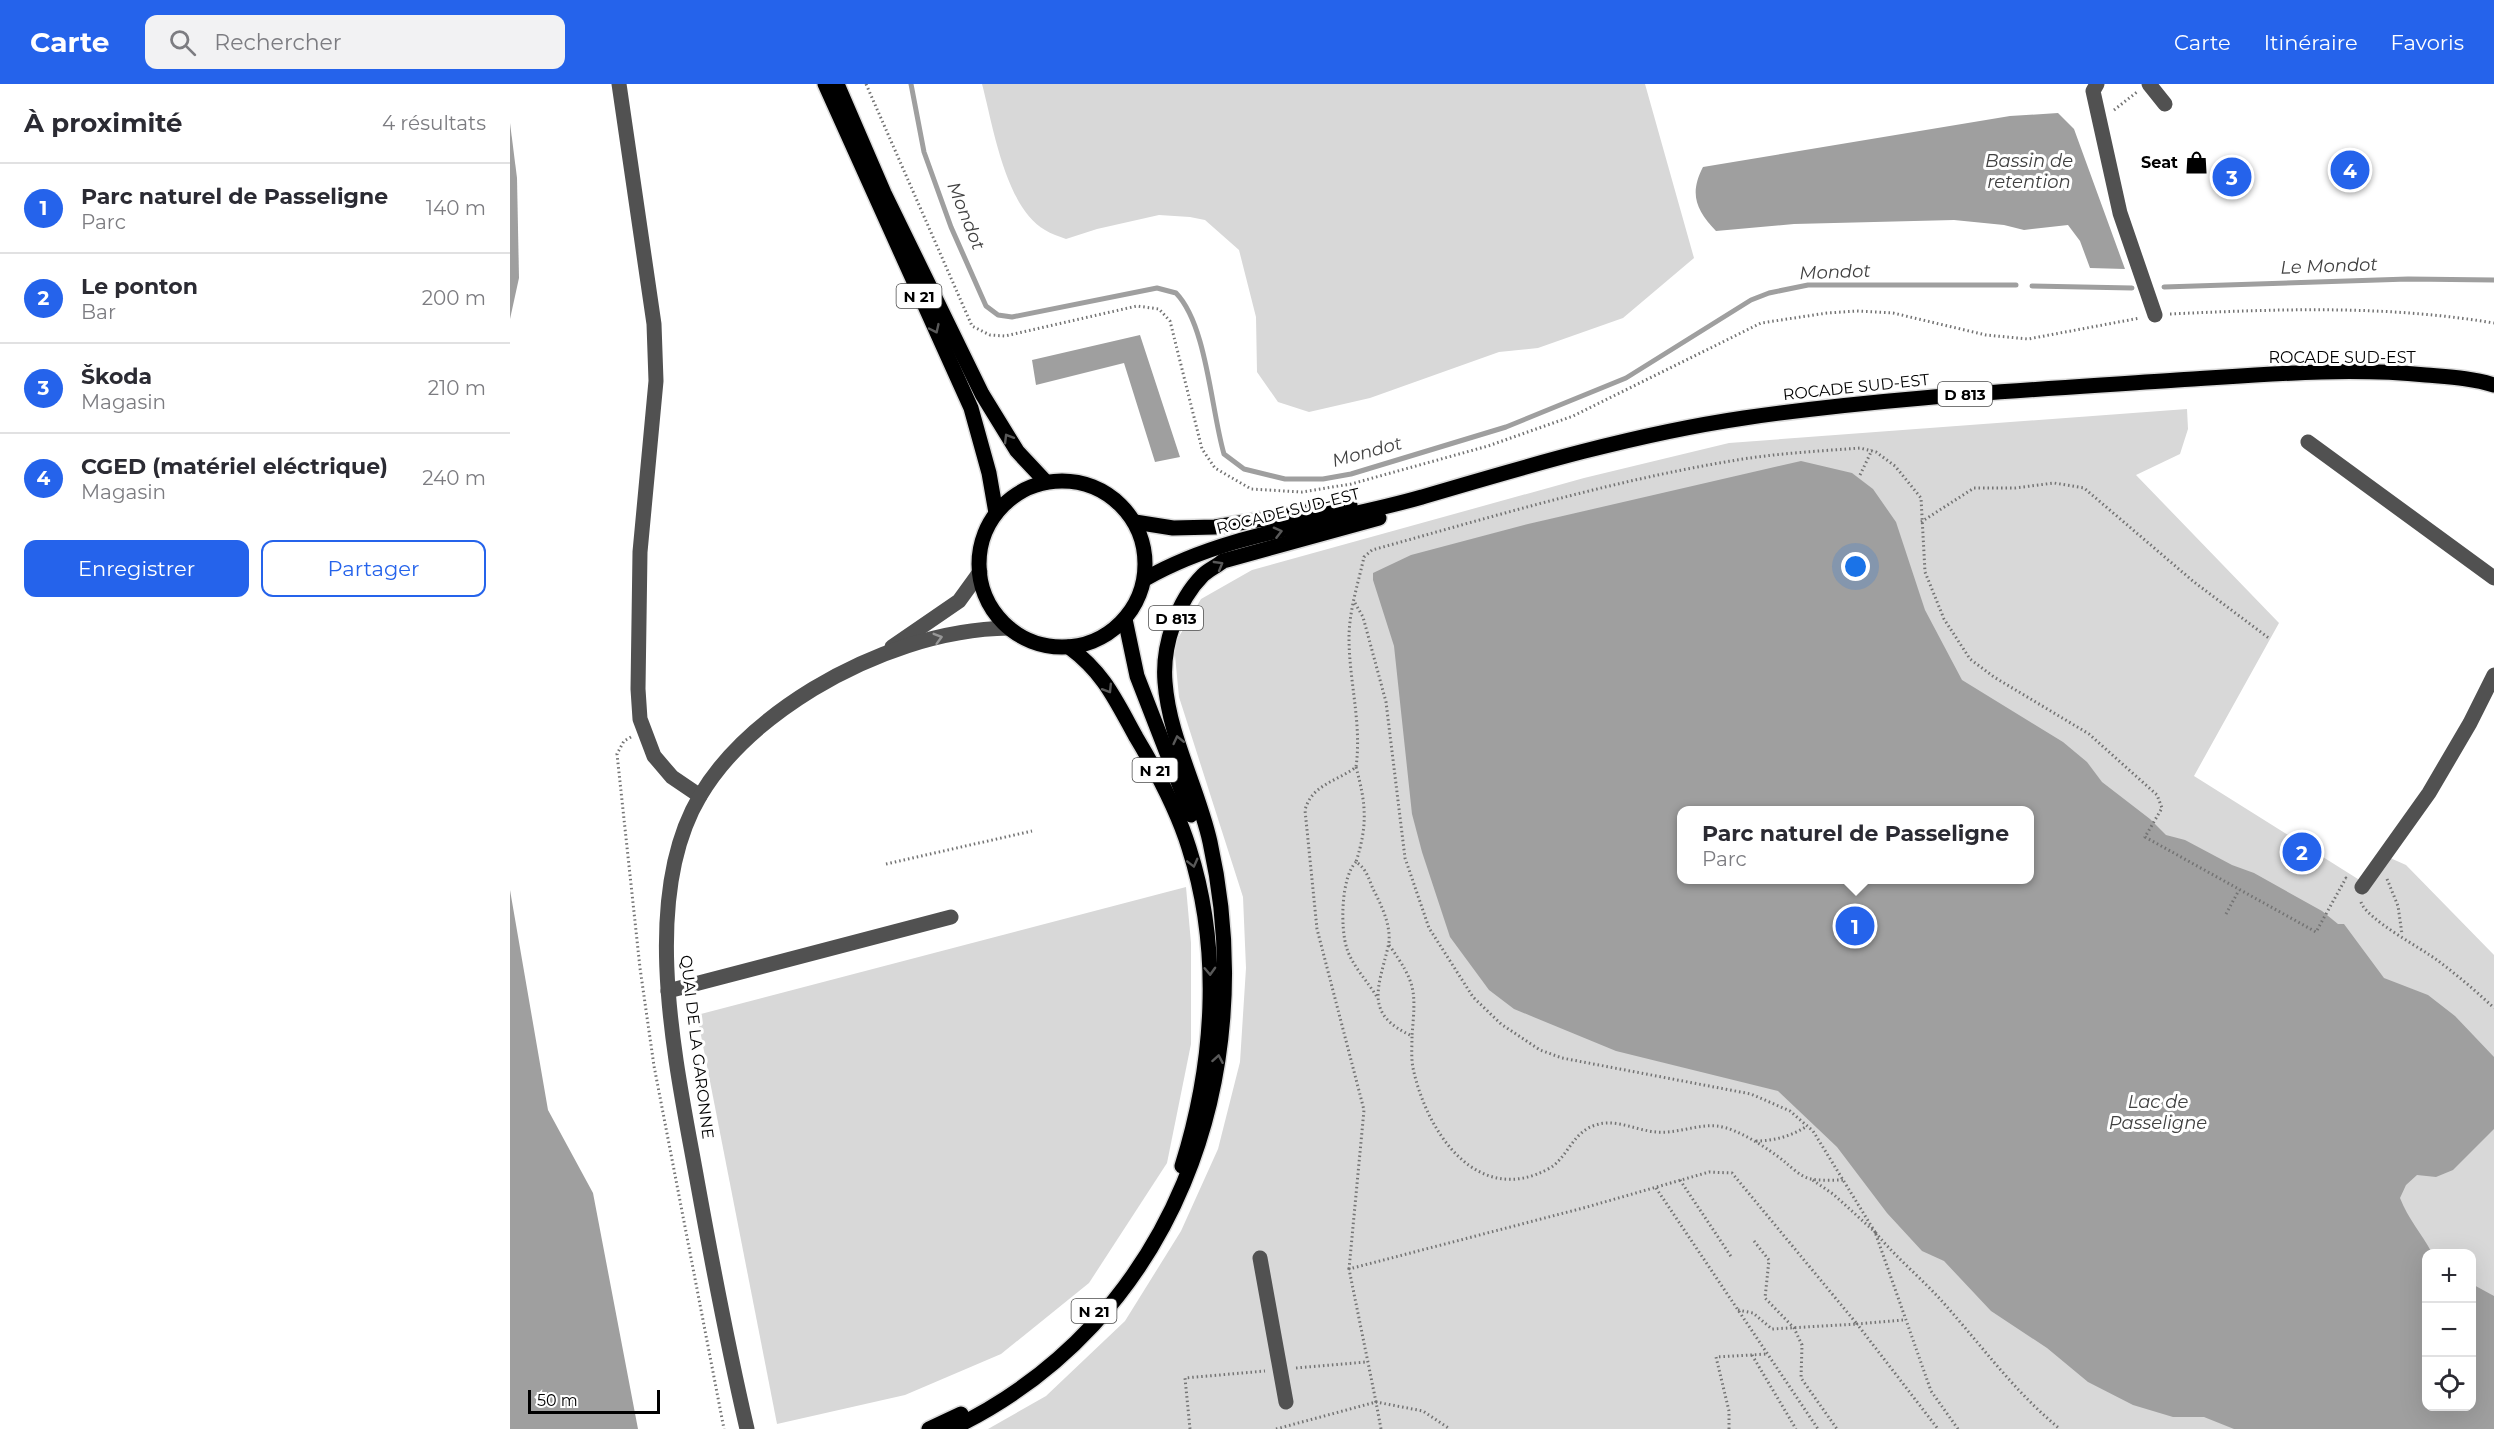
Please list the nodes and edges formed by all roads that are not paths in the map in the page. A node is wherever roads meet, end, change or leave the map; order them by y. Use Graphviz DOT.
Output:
graph roads {
  1 [pos="619,84"];
  2 [pos="825,84"];
  3 [pos="837,84"];
  4 [pos="2097,84"];
  5 [pos="2144,88"];
  6 [pos="2165,104"];
  7 [pos="2155,311"];
  8 [pos="2494,385"];
  9 [pos="2308,442"];
  10 [pos="1046,482"];
  11 [pos="1444,489"];
  12 [pos="996,513"];
  13 [pos="1135,522"];
  14 [pos="980,572"];
  15 [pos="2494,578"];
  16 [pos="1144,579"];
  17 [pos="1125,619"];
  18 [pos="1010,628"];
  19 [pos="1069,647"];
  20 [pos="882,654"];
  21 [pos="2494,675"];
  22 [pos="700,796"];
  23 [pos="2361,887"];
  24 [pos="951,917"];
  25 [pos="1221,919"];
  26 [pos="668,991"];
  27 [pos="1260,1258"];
  28 [pos="1286,1402"];
  29 [pos="747,1429"];
  30 [pos="929,1429"];
  31 [pos="951,1429"];
  1 -- 22 [label="street"];
  2 -- 12 [label="main road, N 21, one-way"];
  10 -- 3 [label="main road, N 21, one-way"];
  4 -- 7 [label="street"];
  5 -- 6 [label="street"];
  8 -- 11 [label="main road, ROCADE SUD-EST / D 813"];
  9 -- 15 [label="street"];
  10 -- 12 [label="main road"];
  10 -- 13 [label="main road"];
  11 -- 13 [label="main road, ROCADE SUD-EST / D 813"];
  16 -- 11 [label="main road, ROCADE SUD-EST / D 813, one-way"];
  25 -- 11 [label="main road, D 813, one-way"];
  12 -- 14 [label="main road"];
  13 -- 16 [label="main road"];
  14 -- 18 [label="main road"];
  14 -- 20 [label="street, QUAI DE LA GARONNE"];
  16 -- 17 [label="main road"];
  17 -- 19 [label="main road"];
  17 -- 25 [label="main road, N 21"];
  18 -- 19 [label="main road"];
  20 -- 18 [label="street, QUAI DE LA GARONNE, one-way"];
  19 -- 30 [label="main road, N 21, one-way"];
  20 -- 22 [label="street, QUAI DE LA GARONNE"];
  21 -- 23 [label="street"];
  22 -- 26 [label="street, QUAI DE LA GARONNE"];
  24 -- 26 [label="street"];
  31 -- 25 [label="main road, N 21, one-way"];
  26 -- 29 [label="street, QUAI DE LA GARONNE"];
  27 -- 28 [label="street"];
}
